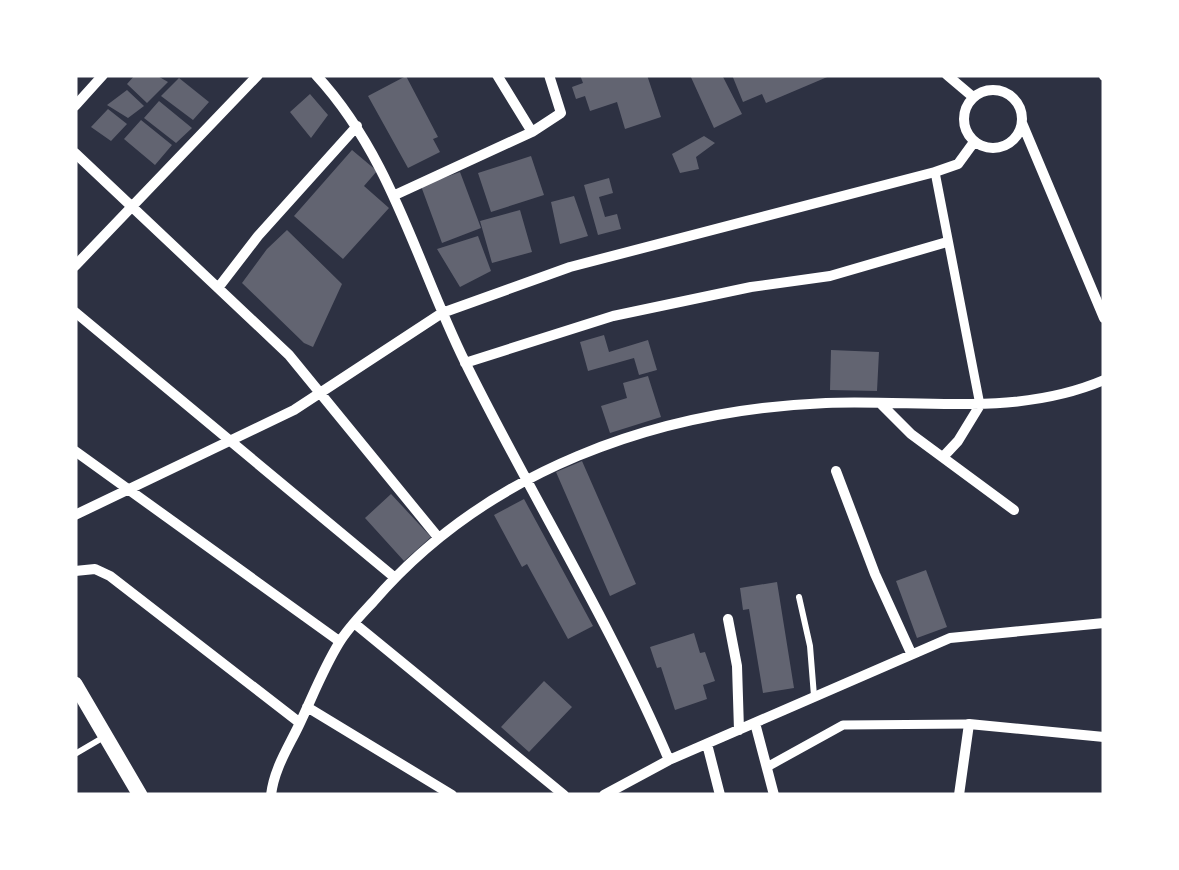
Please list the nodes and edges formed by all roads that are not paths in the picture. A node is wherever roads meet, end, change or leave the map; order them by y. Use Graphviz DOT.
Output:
graph roads {
  1 [pos="104,75"];
  2 [pos="258,75"];
  3 [pos="316,75"];
  4 [pos="497,75"];
  5 [pos="549,75"];
  6 [pos="947,75"];
  7 [pos="1000,75"];
  8 [pos="1002,91"];
  9 [pos="973,97"];
  10 [pos="75,106"];
  11 [pos="1022,123"];
  12 [pos="357,126"];
  13 [pos="532,132"];
  14 [pos="974,142"];
  15 [pos="75,152"];
  16 [pos="935,172"];
  17 [pos="395,195"];
  18 [pos="132,206"];
  19 [pos="947,242"];
  20 [pos="75,266"];
  21 [pos="218,288"];
  22 [pos="75,312"];
  23 [pos="442,313"];
  24 [pos="1104,318"];
  25 [pos="465,363"];
  26 [pos="1104,380"];
  27 [pos="323,394"];
  28 [pos="881,404"];
  29 [pos="980,405"];
  30 [pos="230,443"];
  31 [pos="75,451"];
  32 [pos="942,457"];
  33 [pos="836,471"];
  34 [pos="524,480"];
  35 [pos="127,490"];
  36 [pos="1014,510"];
  37 [pos="75,514"];
  38 [pos="437,536"];
  39 [pos="75,571"];
  40 [pos="394,577"];
  41 [pos="799,597"];
  42 [pos="728,619"];
  43 [pos="354,623"];
  44 [pos="1104,623"];
  45 [pos="340,641"];
  46 [pos="911,653"];
  47 [pos="75,684"];
  48 [pos="814,696"];
  49 [pos="307,706"];
  50 [pos="300,723"];
  51 [pos="755,723"];
  52 [pos="969,724"];
  53 [pos="739,730"];
  54 [pos="106,736"];
  55 [pos="1104,737"];
  56 [pos="707,744"];
  57 [pos="75,754"];
  58 [pos="669,760"];
  59 [pos="766,767"];
  60 [pos="140,795"];
  61 [pos="271,795"];
  62 [pos="452,795"];
  63 [pos="564,795"];
  64 [pos="604,795"];
  65 [pos="720,795"];
  66 [pos="774,795"];
  67 [pos="960,795"];
  1 -- 10 [label="street"];
  2 -- 18 [label="street"];
  3 -- 12 [label="street"];
  4 -- 13 [label="street"];
  5 -- 13 [label="street"];
  6 -- 9 [label="street"];
  7 -- 8 [label="street"];
  8 -- 9 [label="street"];
  8 -- 11 [label="street"];
  9 -- 14 [label="street"];
  11 -- 14 [label="street"];
  11 -- 24 [label="street"];
  12 -- 17 [label="street"];
  12 -- 21 [label="street"];
  13 -- 17 [label="street"];
  14 -- 16 [label="street"];
  15 -- 18 [label="street"];
  16 -- 19 [label="street"];
  16 -- 23 [label="street"];
  17 -- 23 [label="street"];
  18 -- 20 [label="street"];
  18 -- 21 [label="street"];
  19 -- 25 [label="street"];
  19 -- 29 [label="street"];
  21 -- 27 [label="street"];
  22 -- 30 [label="street"];
  23 -- 25 [label="street"];
  23 -- 27 [label="street"];
  25 -- 34 [label="street"];
  26 -- 29 [label="street"];
  27 -- 30 [label="street"];
  27 -- 38 [label="street"];
  28 -- 29 [label="street"];
  28 -- 32 [label="street"];
  28 -- 34 [label="street"];
  29 -- 32 [label="street"];
  30 -- 35 [label="street"];
  30 -- 40 [label="street"];
  31 -- 35 [label="street"];
  32 -- 36 [label="street"];
  33 -- 46 [label="street"];
  34 -- 38 [label="street"];
  34 -- 58 [label="street"];
  35 -- 37 [label="street"];
  35 -- 45 [label="street"];
  38 -- 40 [label="street"];
  39 -- 50 [label="street"];
  40 -- 43 [label="street"];
  41 -- 48 [label="lane"];
  42 -- 53 [label="street"];
  43 -- 45 [label="street"];
  43 -- 63 [label="street"];
  44 -- 46 [label="street"];
  45 -- 49 [label="street"];
  46 -- 48 [label="street"];
  47 -- 54 [label="street"];
  48 -- 51 [label="street"];
  49 -- 50 [label="street"];
  49 -- 62 [label="street"];
  50 -- 61 [label="street"];
  51 -- 53 [label="street"];
  51 -- 59 [label="street"];
  52 -- 55 [label="street"];
  52 -- 59 [label="street"];
  52 -- 67 [label="street"];
  53 -- 56 [label="street"];
  54 -- 57 [label="lane"];
  54 -- 60 [label="street"];
  56 -- 58 [label="street"];
  56 -- 65 [label="street"];
  58 -- 64 [label="street"];
  59 -- 66 [label="street"];
}
